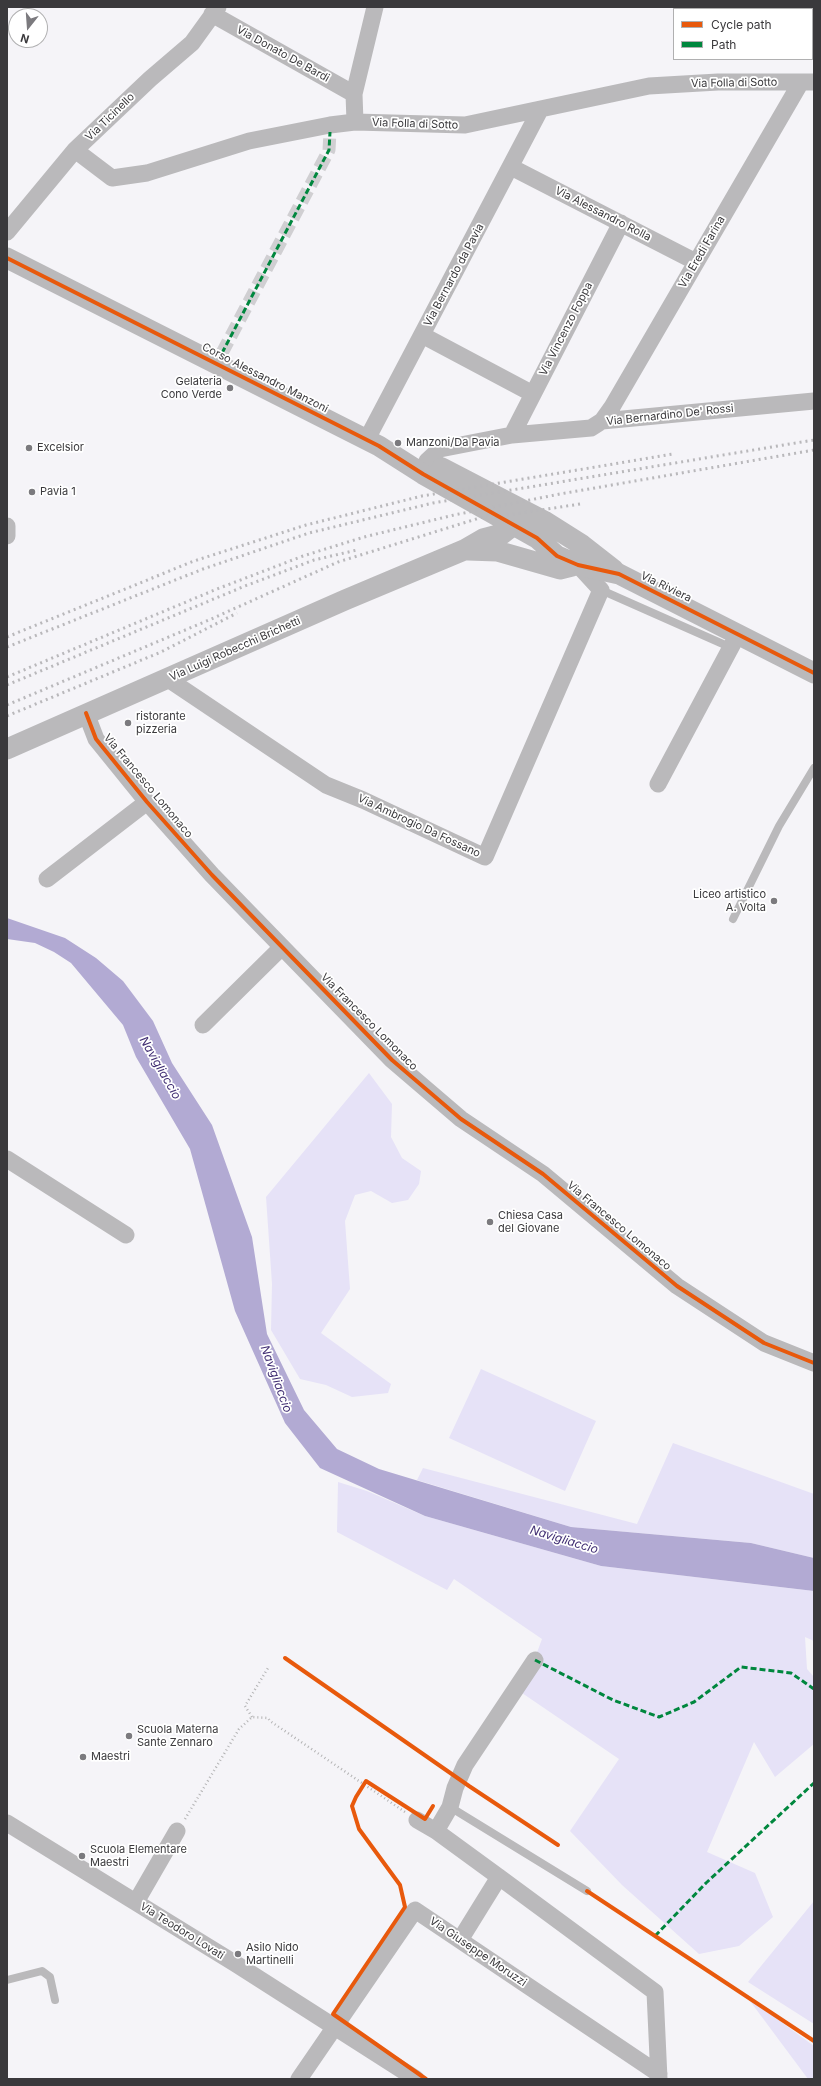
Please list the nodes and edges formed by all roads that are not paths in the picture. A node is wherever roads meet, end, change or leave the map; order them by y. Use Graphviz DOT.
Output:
graph roads {
  1 [pos="375,7"];
  2 [pos="215,11"];
  3 [pos="807,82"];
  4 [pos="354,94"];
  5 [pos="540,110"];
  6 [pos="354,122"];
  7 [pos="75,150"];
  8 [pos="511,167"];
  9 [pos="621,224"];
  10 [pos="7,232"];
  11 [pos="7,258"];
  12 [pos="696,262"];
  13 [pos="422,335"];
  14 [pos="533,394"];
  15 [pos="814,401"];
  16 [pos="602,421"];
  17 [pos="512,435"];
  18 [pos="373,442"];
  19 [pos="425,467"];
  20 [pos="7,526"];
  21 [pos="540,529"];
  22 [pos="7,536"];
  23 [pos="503,536"];
  24 [pos="578,550"];
  25 [pos="600,590"];
  26 [pos="735,641"];
  27 [pos="814,673"];
  28 [pos="168,679"];
  29 [pos="86,713"];
  30 [pos="7,749"];
  31 [pos="814,768"];
  32 [pos="658,784"];
  33 [pos="147,802"];
  34 [pos="47,879"];
  35 [pos="733,919"];
  36 [pos="282,947"];
  37 [pos="203,1025"];
  38 [pos="10,1167"];
  39 [pos="126,1235"];
  40 [pos="814,1363"];
  41 [pos="535,1660"];
  42 [pos="450,1807"];
  43 [pos="414,1816"];
  44 [pos="7,1823"];
  45 [pos="177,1831"];
  46 [pos="436,1831"];
  47 [pos="499,1877"];
  48 [pos="587,1891"];
  49 [pos="136,1902"];
  50 [pos="460,1940"];
  51 [pos="7,1980"];
  52 [pos="55,2000"];
  53 [pos="336,2026"];
  54 [pos="659,2077"];
  55 [pos="298,2079"];
  56 [pos="416,2079"];
  1 -- 4 [label="street"];
  2 -- 4 [label="street, Via Donato De Bardi"];
  2 -- 7 [label="street, Via Ticinello"];
  3 -- 5 [label="street, Via Folla di Sotto"];
  3 -- 12 [label="street, Via Eredi Farina"];
  4 -- 6 [label="street"];
  5 -- 6 [label="street, Via Folla di Sotto"];
  5 -- 8 [label="street, Via Bernardo da Pavia"];
  6 -- 7 [label="street, Via Folla di Sotto"];
  7 -- 10 [label="street, Via Ticinello"];
  8 -- 9 [label="street, Via Alessandro Rolla"];
  8 -- 13 [label="street, Via Bernardo da Pavia"];
  9 -- 12 [label="street, Via Alessandro Rolla"];
  9 -- 14 [label="street, Via Vincenzo Foppa"];
  11 -- 18 [label="street, Corso Alessandro Manzoni"];
  12 -- 16 [label="street, Via Eredi Farina"];
  13 -- 14 [label="street"];
  13 -- 18 [label="street, Via Bernardo da Pavia"];
  14 -- 17 [label="street, Via Vincenzo Foppa"];
  15 -- 16 [label="street, Via Bernardino De' Rossi"];
  16 -- 17 [label="street, Via Bernardino De' Rossi"];
  17 -- 19 [label="street, Via Bernardino De' Rossi"];
  18 -- 19 [label="street, Corso Alessandro Manzoni"];
  19 -- 21 [label="street, Corso Alessandro Manzoni"];
  19 -- 23 [label="street, Corso Alessandro Manzoni"];
  20 -- 22 [label="street"];
  21 -- 23 [label="street, Via Riviera"];
  21 -- 24 [label="street, Via Riviera"];
  23 -- 24 [label="street, Via Riviera"];
  23 -- 28 [label="street, Via Luigi Robecchi Brichetti"];
  24 -- 25 [label="street, Via Riviera"];
  24 -- 26 [label="street, Via Riviera"];
  25 -- 26 [label="lane"];
  25 -- 28 [label="street, Via Ambrogio Da Fossano"];
  26 -- 27 [label="street, Via Riviera"];
  26 -- 32 [label="street"];
  28 -- 29 [label="street, Via Luigi Robecchi Brichetti"];
  29 -- 30 [label="street, Via Luigi Robecchi Brichetti"];
  29 -- 33 [label="street, Via Francesco Lomonaco"];
  31 -- 35 [label="lane"];
  33 -- 34 [label="street, Via Francesco Lomonaco"];
  33 -- 36 [label="street, Via Francesco Lomonaco"];
  36 -- 37 [label="street"];
  36 -- 40 [label="street, Via Francesco Lomonaco"];
  38 -- 39 [label="street"];
  41 -- 42 [label="street"];
  42 -- 46 [label="street"];
  42 -- 48 [label="lane"];
  43 -- 46 [label="street, Via Giuseppe Moruzzi"];
  44 -- 49 [label="street, Via Teodoro Lovati"];
  45 -- 49 [label="street"];
  46 -- 47 [label="street, Via Giuseppe Moruzzi"];
  47 -- 50 [label="street"];
  47 -- 54 [label="street, Via Giuseppe Moruzzi"];
  49 -- 53 [label="street, Via Teodoro Lovati"];
  50 -- 53 [label="street, Via Giuseppe Moruzzi"];
  50 -- 54 [label="street, Via Giuseppe Moruzzi"];
  51 -- 52 [label="lane"];
  53 -- 55 [label="street"];
  53 -- 56 [label="street, Via Teodoro Lovati"];
}
